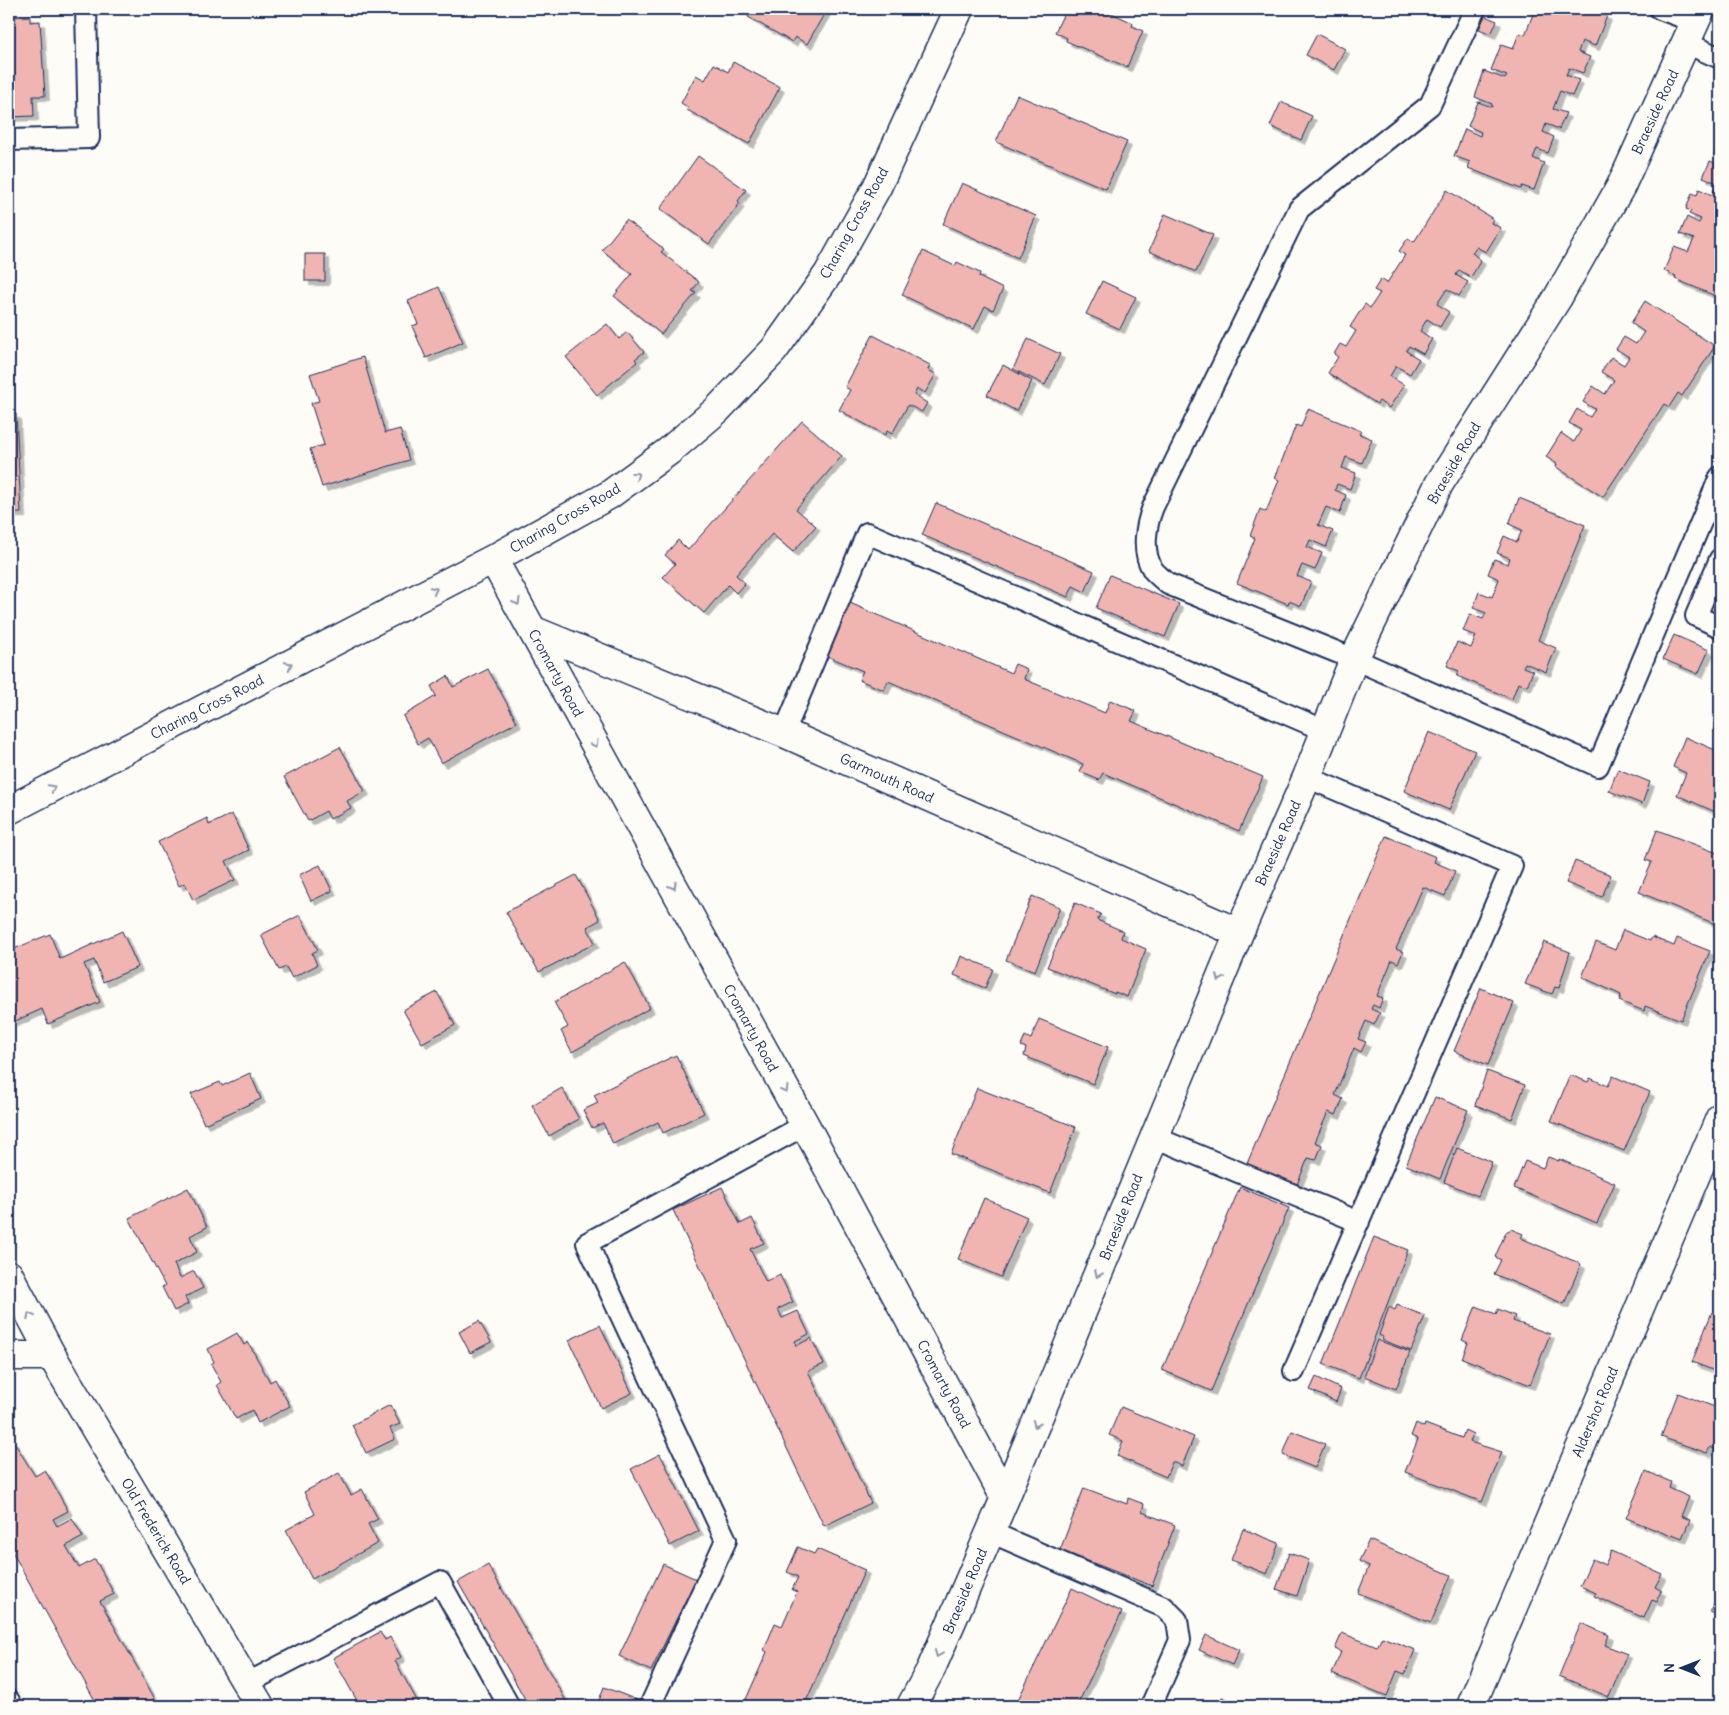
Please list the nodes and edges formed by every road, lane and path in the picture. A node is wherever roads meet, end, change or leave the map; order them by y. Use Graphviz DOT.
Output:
graph roads {
  1 [pos="86,9"];
  2 [pos="959,9"];
  3 [pos="1475,9"];
  4 [pos="1660,9"];
  5 [pos="1694,25"];
  6 [pos="1720,58"];
  7 [pos="9,140"];
  8 [pos="1720,477"];
  9 [pos="493,559"];
  10 [pos="1720,559"];
  11 [pos="1720,627"];
  12 [pos="532,630"];
  13 [pos="1354,659"];
  14 [pos="1326,731"];
  15 [pos="784,733"];
  16 [pos="1307,777"];
  17 [pos="9,810"];
  18 [pos="1239,933"];
  19 [pos="1720,1118"];
  20 [pos="804,1125"];
  21 [pos="1154,1137"];
  22 [pos="1359,1222"];
  23 [pos="9,1275"];
  24 [pos="9,1356"];
  25 [pos="52,1356"];
  26 [pos="1294,1371"];
  27 [pos="1005,1498"];
  28 [pos="990,1532"];
  29 [pos="254,1695"];
  30 [pos="9,1701"];
  31 [pos="12,1706"];
  32 [pos="509,1706"];
  33 [pos="650,1706"];
  34 [pos="911,1706"];
  35 [pos="1152,1706"];
  36 [pos="1471,1706"];
  1 -- 7 [label="lane"];
  9 -- 2 [label="street, Charing Cross Road, one-way"];
  3 -- 13 [label="lane"];
  4 -- 5 [label="lane"];
  5 -- 6 [label="lane"];
  5 -- 13 [label="street, Braeside Road"];
  8 -- 13 [label="lane"];
  9 -- 12 [label="street, Cromarty Road, one-way"];
  17 -- 9 [label="street, Charing Cross Road, one-way"];
  10 -- 11 [label="lane"];
  12 -- 15 [label="street, Garmouth Road"];
  12 -- 20 [label="street, Cromarty Road, one-way"];
  13 -- 14 [label="street, Braeside Road"];
  14 -- 15 [label="lane"];
  14 -- 16 [label="street, Braeside Road"];
  15 -- 18 [label="street, Garmouth Road"];
  16 -- 18 [label="street, Braeside Road"];
  16 -- 22 [label="lane"];
  18 -- 21 [label="street, Braeside Road, one-way"];
  19 -- 36 [label="street, Aldershot Road"];
  20 -- 27 [label="street, Cromarty Road"];
  20 -- 33 [label="lane"];
  21 -- 22 [label="lane"];
  21 -- 27 [label="street, Braeside Road, one-way"];
  22 -- 26 [label="lane"];
  25 -- 23 [label="street, Old Frederick Road, one-way"];
  24 -- 25 [label="street"];
  25 -- 29 [label="street, Old Frederick Road"];
  27 -- 28 [label="street, Braeside Road"];
  28 -- 34 [label="street, Braeside Road, one-way"];
  28 -- 35 [label="lane"];
  29 -- 32 [label="lane"];
  30 -- 31 [label="lane"];
}
